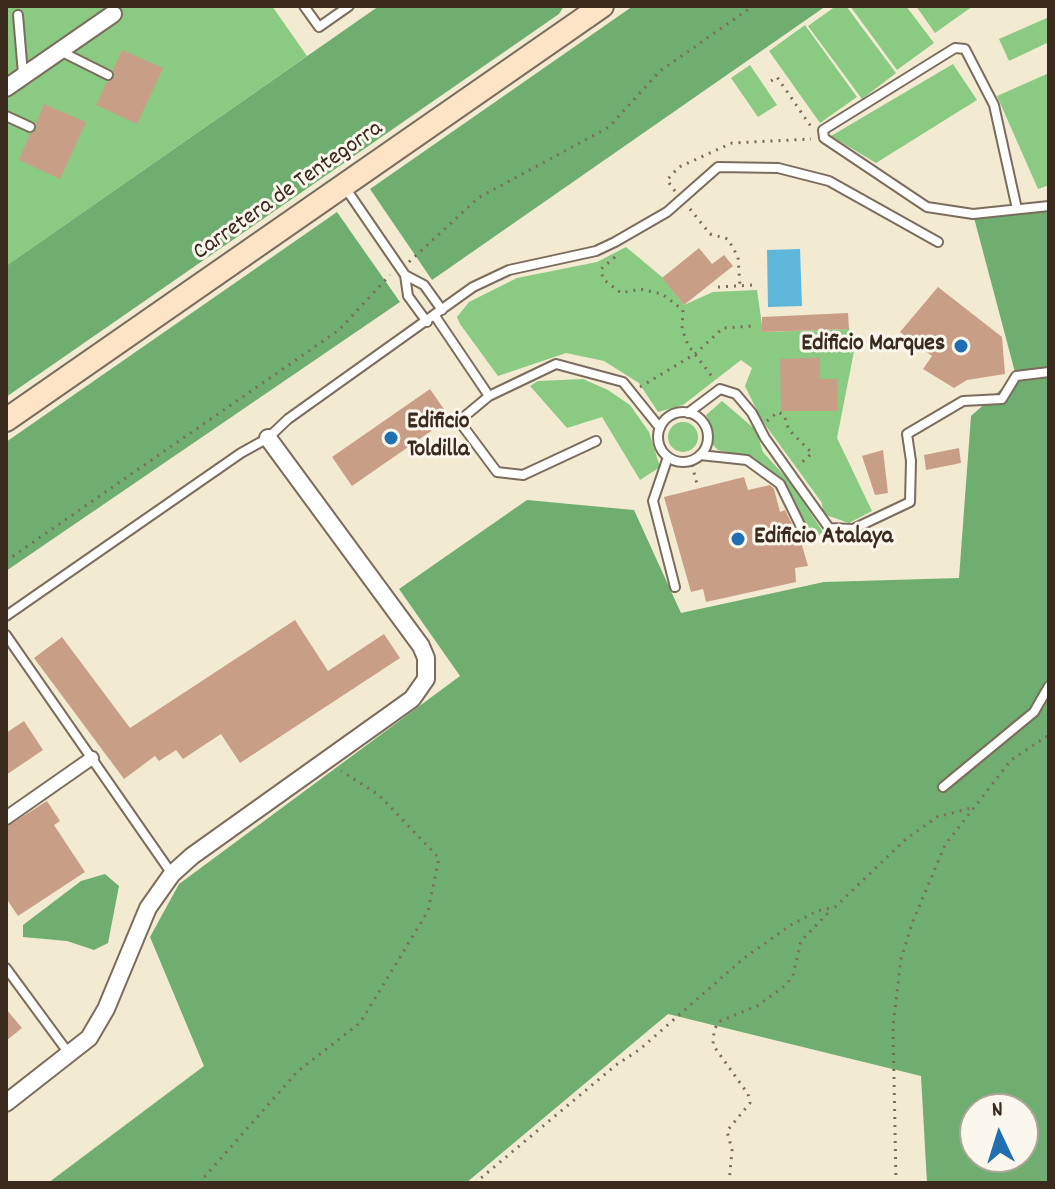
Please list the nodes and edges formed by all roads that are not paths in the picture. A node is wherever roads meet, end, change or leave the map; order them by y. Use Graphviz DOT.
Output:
graph roads {
  1 [pos="304,6"];
  2 [pos="349,6"];
  3 [pos="602,6"];
  4 [pos="113,14"];
  5 [pos="18,15"];
  6 [pos="60,51"];
  7 [pos="108,75"];
  8 [pos="24,76"];
  9 [pos="6,88"];
  10 [pos="6,116"];
  11 [pos="30,127"];
  12 [pos="344,185"];
  13 [pos="1049,206"];
  14 [pos="1017,209"];
  15 [pos="938,242"];
  16 [pos="405,275"];
  17 [pos="435,316"];
  18 [pos="1049,372"];
  19 [pos="489,396"];
  20 [pos="688,413"];
  21 [pos="6,420"];
  22 [pos="660,428"];
  23 [pos="268,438"];
  24 [pos="596,441"];
  25 [pos="700,455"];
  26 [pos="668,457"];
  27 [pos="806,537"];
  28 [pos="675,587"];
  29 [pos="6,616"];
  30 [pos="6,635"];
  31 [pos="1049,686"];
  32 [pos="92,758"];
  33 [pos="943,787"];
  34 [pos="6,818"];
  35 [pos="172,874"];
  36 [pos="6,968"];
  37 [pos="71,1056"];
  38 [pos="6,1103"];
  1 -- 2 [label="lane"];
  3 -- 12 [label="main road, Carretera de Tentegorra"];
  4 -- 6 [label="street"];
  5 -- 8 [label="lane"];
  6 -- 7 [label="lane"];
  6 -- 8 [label="street"];
  8 -- 9 [label="street"];
  10 -- 11 [label="lane"];
  12 -- 16 [label="lane"];
  12 -- 21 [label="main road, Carretera de Tentegorra"];
  13 -- 14 [label="lane"];
  14 -- 14 [label="lane"];
  15 -- 17 [label="lane"];
  16 -- 17 [label="lane"];
  16 -- 17 [label="lane"];
  17 -- 19 [label="lane"];
  17 -- 23 [label="lane"];
  18 -- 20 [label="lane"];
  19 -- 22 [label="lane"];
  19 -- 24 [label="lane"];
  20 -- 22 [label="lane"];
  20 -- 25 [label="lane"];
  22 -- 26 [label="lane"];
  23 -- 29 [label="lane"];
  23 -- 35 [label="street"];
  25 -- 26 [label="lane"];
  25 -- 27 [label="lane"];
  26 -- 28 [label="lane"];
  30 -- 32 [label="lane"];
  31 -- 33 [label="lane"];
  32 -- 34 [label="street"];
  32 -- 35 [label="lane"];
  35 -- 37 [label="street"];
  36 -- 37 [label="lane"];
  37 -- 38 [label="street"];
}
